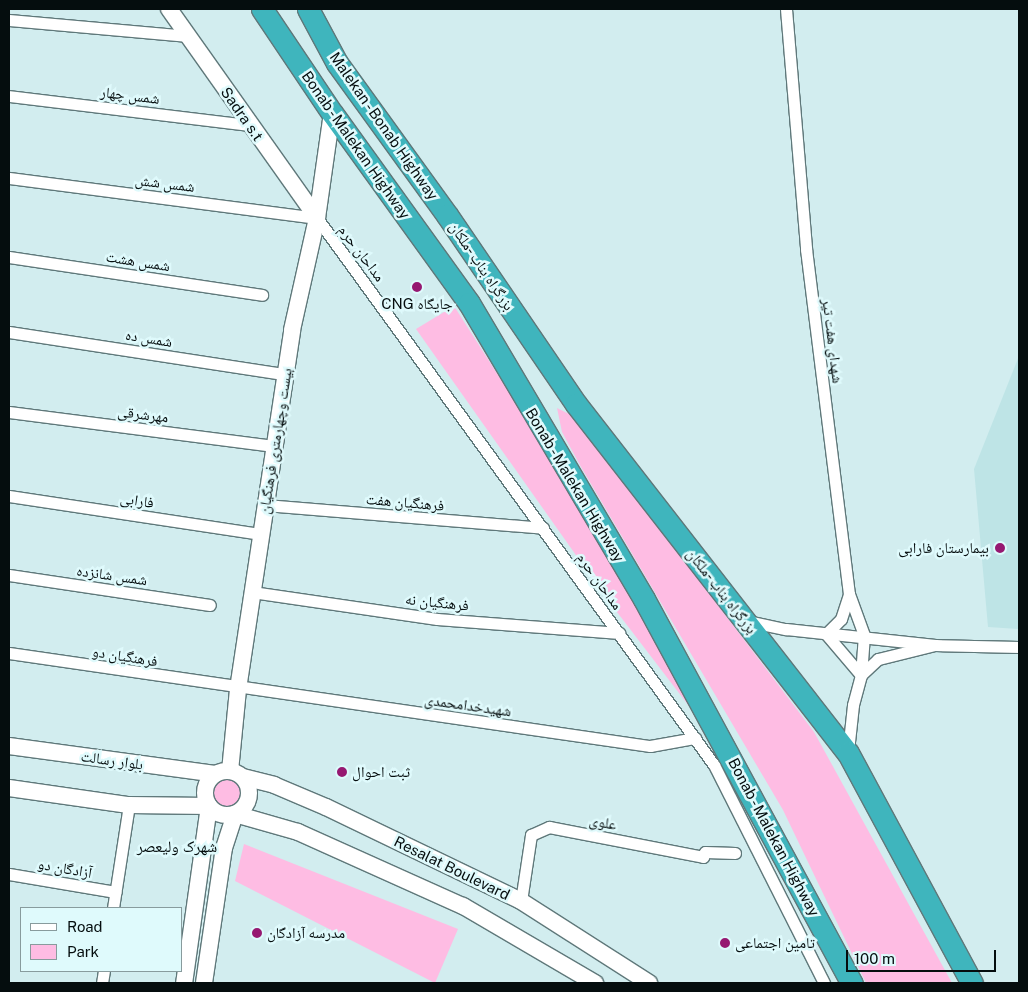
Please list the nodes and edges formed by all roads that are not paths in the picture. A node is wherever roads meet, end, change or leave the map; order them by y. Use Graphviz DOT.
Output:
graph roads {
  1 [pos="169,9"];
  2 [pos="262,9"];
  3 [pos="308,9"];
  4 [pos="786,9"];
  5 [pos="9,20"];
  6 [pos="188,36"];
  7 [pos="9,96"];
  8 [pos="332,113"];
  9 [pos="248,125"];
  10 [pos="9,178"];
  11 [pos="447,215"];
  12 [pos="317,218"];
  13 [pos="9,257"];
  14 [pos="262,295"];
  15 [pos="9,332"];
  16 [pos="285,374"];
  17 [pos="9,412"];
  18 [pos="274,446"];
  19 [pos="9,496"];
  20 [pos="265,506"];
  21 [pos="543,528"];
  22 [pos="261,534"];
  23 [pos="9,575"];
  24 [pos="252,592"];
  25 [pos="849,594"];
  26 [pos="210,605"];
  27 [pos="747,621"];
  28 [pos="619,633"];
  29 [pos="826,634"];
  30 [pos="864,636"];
  31 [pos="935,645"];
  32 [pos="1019,647"];
  33 [pos="9,653"];
  34 [pos="861,675"];
  35 [pos="238,689"];
  36 [pos="695,738"];
  37 [pos="9,746"];
  38 [pos="848,753"];
  39 [pos="229,774"];
  40 [pos="9,788"];
  41 [pos="129,805"];
  42 [pos="209,806"];
  43 [pos="235,814"];
  44 [pos="735,853"];
  45 [pos="9,874"];
  46 [pos="116,892"];
  47 [pos="520,901"];
  48 [pos="113,907"];
  49 [pos="184,983"];
  50 [pos="204,983"];
  51 [pos="595,983"];
  52 [pos="649,983"];
  53 [pos="824,983"];
  54 [pos="852,983"];
  55 [pos="972,983"];
  1 -- 6 [label="street, Sadra s.t"];
  2 -- 8 [label="highway, Bonab - Malekan Highway"];
  3 -- 11 [label="highway, Malekan - Bonab Highway"];
  4 -- 25 [label="street, شهدای هفت تیر"];
  5 -- 6 [label="street"];
  6 -- 9 [label="street, Sadra s.t"];
  7 -- 9 [label="street, شمس چهار"];
  8 -- 12 [label="street, بیست وچهارمتری فرهنگیان"];
  8 -- 54 [label="highway, Bonab - Malekan Highway"];
  9 -- 12 [label="street, Sadra s.t"];
  10 -- 12 [label="street, شمس شش"];
  11 -- 27 [label="highway, بزرگراه بناب -ملکان"];
  12 -- 16 [label="street, بیست وچهارمتری فرهنگیان"];
  12 -- 21 [label="street, مداحان حرم"];
  13 -- 14 [label="street, شمس هشت"];
  15 -- 16 [label="street, شمس ده"];
  16 -- 18 [label="street, بیست وچهارمتری فرهنگیان"];
  17 -- 18 [label="street, مهرشرقی"];
  18 -- 20 [label="street, بیست وچهارمتری فرهنگیان"];
  19 -- 22 [label="street, فارابی"];
  20 -- 21 [label="street, فرهنگیان هفت"];
  20 -- 22 [label="street, بیست وچهارمتری فرهنگیان"];
  21 -- 28 [label="street, مداحان حرم"];
  22 -- 24 [label="street, بیست وچهارمتری فرهنگیان"];
  23 -- 26 [label="street, شمس شانزده"];
  24 -- 28 [label="street, فرهنگیان نه"];
  24 -- 35 [label="street, بیست وچهارمتری فرهنگیان"];
  25 -- 29 [label="street"];
  25 -- 30 [label="street, شهدای هفت تیر"];
  27 -- 29 [label="street"];
  27 -- 38 [label="highway, بزرگراه بناب -ملکان"];
  28 -- 36 [label="street, مداحان حرم"];
  29 -- 30 [label="street"];
  29 -- 34 [label="street"];
  30 -- 31 [label="street"];
  30 -- 34 [label="street, شهدای هفت تیر"];
  31 -- 32 [label="street"];
  31 -- 34 [label="street"];
  33 -- 35 [label="street, فرهنگیان دو"];
  34 -- 38 [label="street, شهدای هفت تیر"];
  35 -- 36 [label="street, شهیدخدامحمدی"];
  35 -- 39 [label="street, بیست وچهارمتری فرهنگیان"];
  36 -- 53 [label="street, مداحان حرم"];
  37 -- 39 [label="street, بلوار رسالت"];
  38 -- 55 [label="highway, بزرگراه بناب -ملکان"];
  39 -- 42 [label="street"];
  39 -- 43 [label="street"];
  39 -- 47 [label="street, Resalat Boulevard"];
  40 -- 41 [label="street"];
  41 -- 42 [label="street"];
  41 -- 46 [label="street"];
  42 -- 43 [label="street"];
  42 -- 49 [label="street"];
  43 -- 50 [label="street"];
  43 -- 51 [label="street, Resalat Boulevard"];
  44 -- 47 [label="street, علوی"];
  45 -- 46 [label="street, آزادگان دو"];
  46 -- 48 [label="street"];
  47 -- 52 [label="street, Resalat Boulevard"];
}
